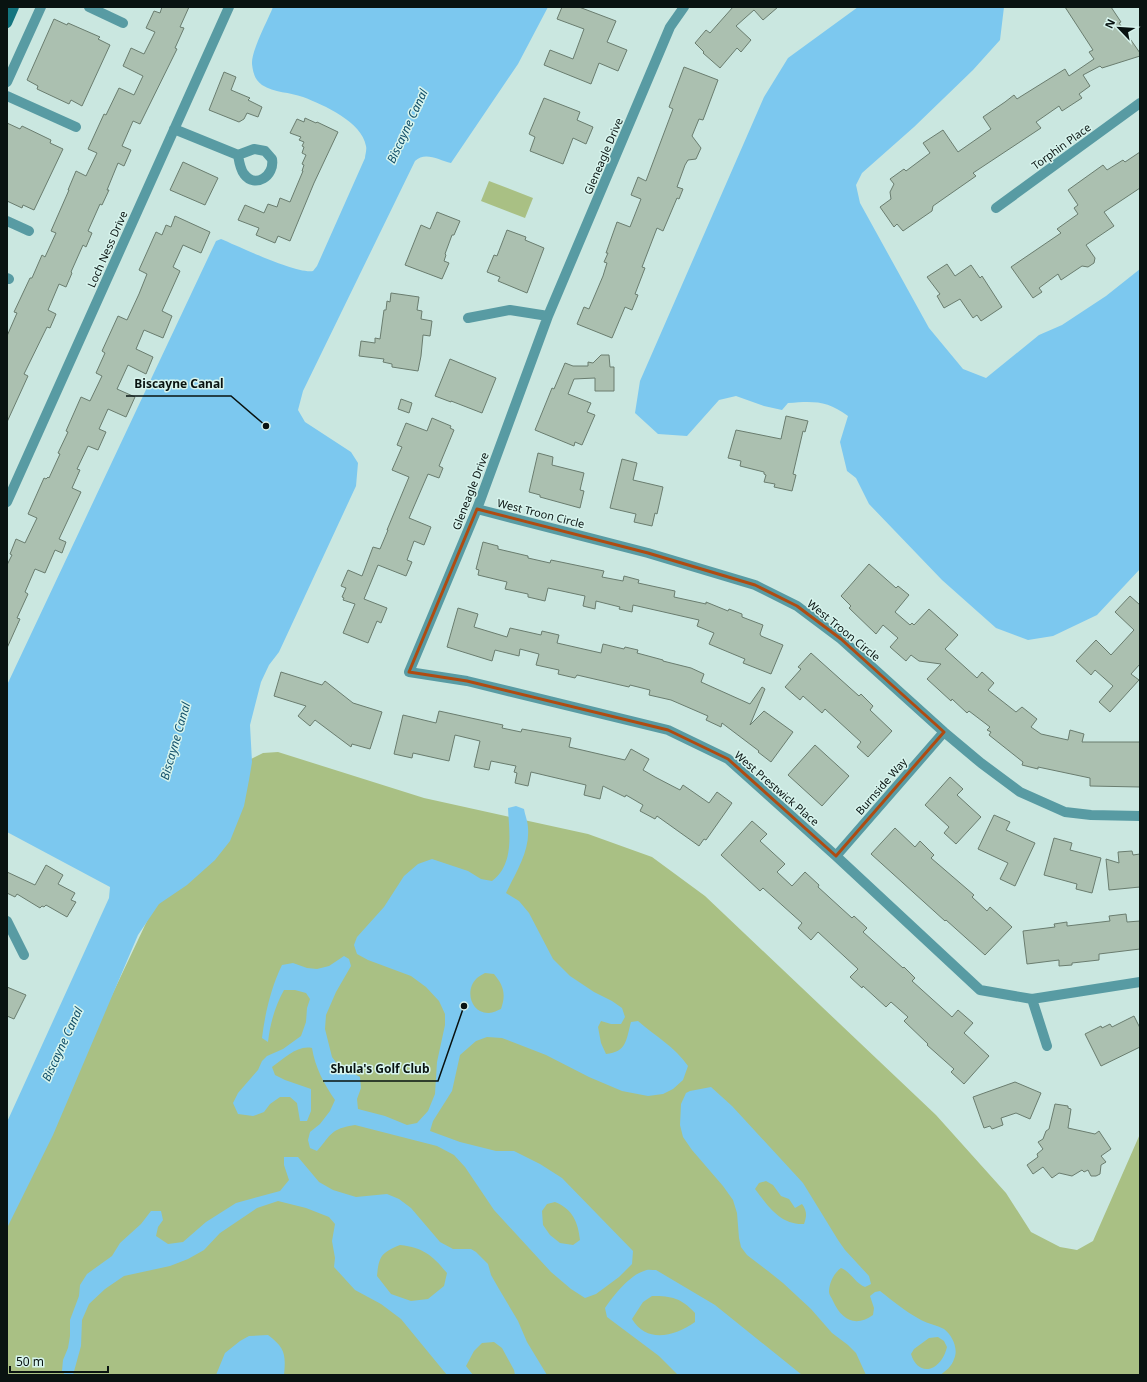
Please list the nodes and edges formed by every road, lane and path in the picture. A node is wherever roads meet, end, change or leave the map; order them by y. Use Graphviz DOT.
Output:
graph roads {
  1 [pos="14,7"];
  2 [pos="41,7"];
  3 [pos="89,7"];
  4 [pos="229,7"];
  5 [pos="684,7"];
  6 [pos="7,23"];
  7 [pos="124,23"];
  8 [pos="7,82"];
  9 [pos="7,96"];
  10 [pos="1140,102"];
  11 [pos="76,127"];
  12 [pos="174,129"];
  13 [pos="238,155"];
  14 [pos="996,208"];
  15 [pos="7,221"];
  16 [pos="30,231"];
  17 [pos="548,316"];
  18 [pos="468,318"];
  19 [pos="7,502"];
  20 [pos="477,509"];
  21 [pos="409,672"];
  22 [pos="944,732"];
  23 [pos="1140,816"];
  24 [pos="836,856"];
  25 [pos="7,921"];
  26 [pos="24,955"];
  27 [pos="1140,982"];
  28 [pos="1032,999"];
  29 [pos="1047,1046"];
  1 -- 6 [label="street"];
  2 -- 8 [label="street"];
  3 -- 7 [label="street"];
  4 -- 12 [label="street, Loch Ness Drive"];
  5 -- 17 [label="street, Gleneagle Drive"];
  9 -- 11 [label="street"];
  10 -- 14 [label="street, Torphin Place"];
  12 -- 13 [label="street"];
  12 -- 19 [label="street, Loch Ness Drive"];
  15 -- 16 [label="street"];
  17 -- 18 [label="street"];
  17 -- 20 [label="street, Gleneagle Drive"];
  20 -- 21 [label="street, Gleneagle Drive"];
  20 -- 22 [label="street, West Troon Circle"];
  21 -- 24 [label="street, West Prestwick Place"];
  22 -- 23 [label="street, West Troon Circle"];
  22 -- 24 [label="street, Burnside Way"];
  24 -- 28 [label="street, West Prestwick Place"];
  25 -- 26 [label="street"];
  27 -- 28 [label="street, West Prestwick Place"];
  28 -- 29 [label="street"];
}
